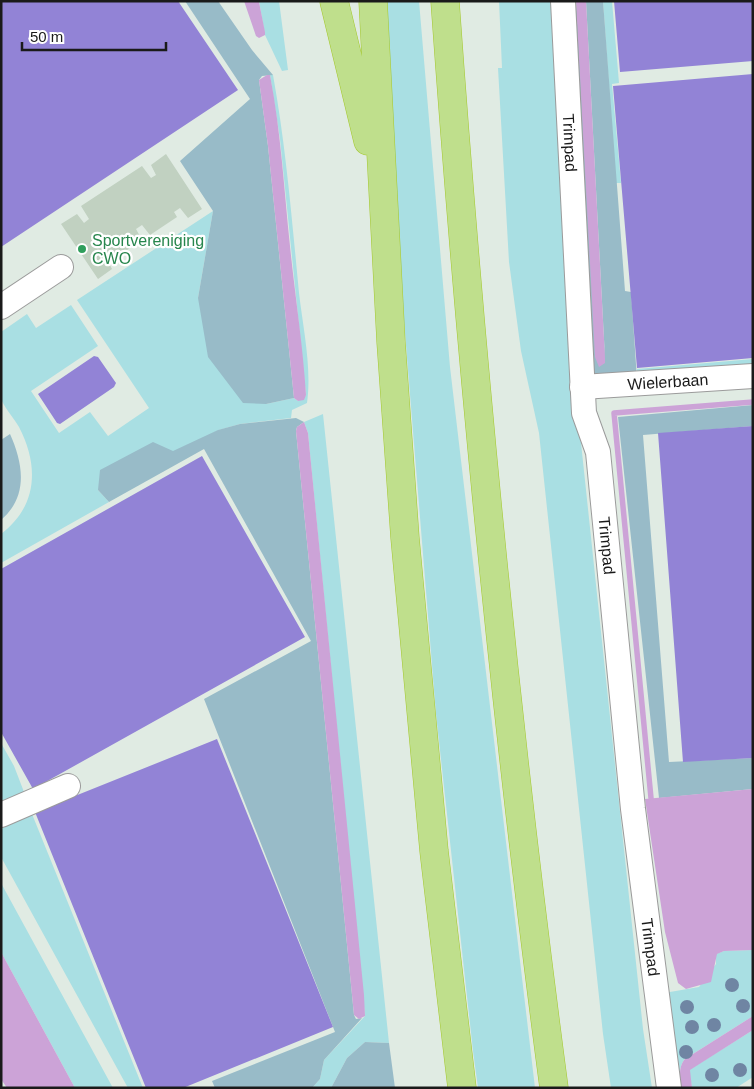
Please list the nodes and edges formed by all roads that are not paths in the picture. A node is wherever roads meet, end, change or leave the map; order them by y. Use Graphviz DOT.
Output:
graph roads {
  1 [pos="334,1"];
  2 [pos="373,1"];
  3 [pos="444,1"];
  4 [pos="563,1"];
  5 [pos="383,202"];
  6 [pos="61,267"];
  7 [pos="1,307"];
  8 [pos="753,376"];
  9 [pos="582,387"];
  10 [pos="68,786"];
  11 [pos="1,815"];
  12 [pos="462,1088"];
  13 [pos="554,1088"];
  14 [pos="669,1088"];
  1 -- 5 [label="highway"];
  2 -- 5 [label="highway"];
  3 -- 13 [label="highway"];
  4 -- 9 [label="street, Trimpad"];
  5 -- 12 [label="highway"];
  6 -- 7 [label="street"];
  8 -- 9 [label="street, Wielerbaan"];
  9 -- 14 [label="street, Trimpad"];
  10 -- 11 [label="street"];
}
